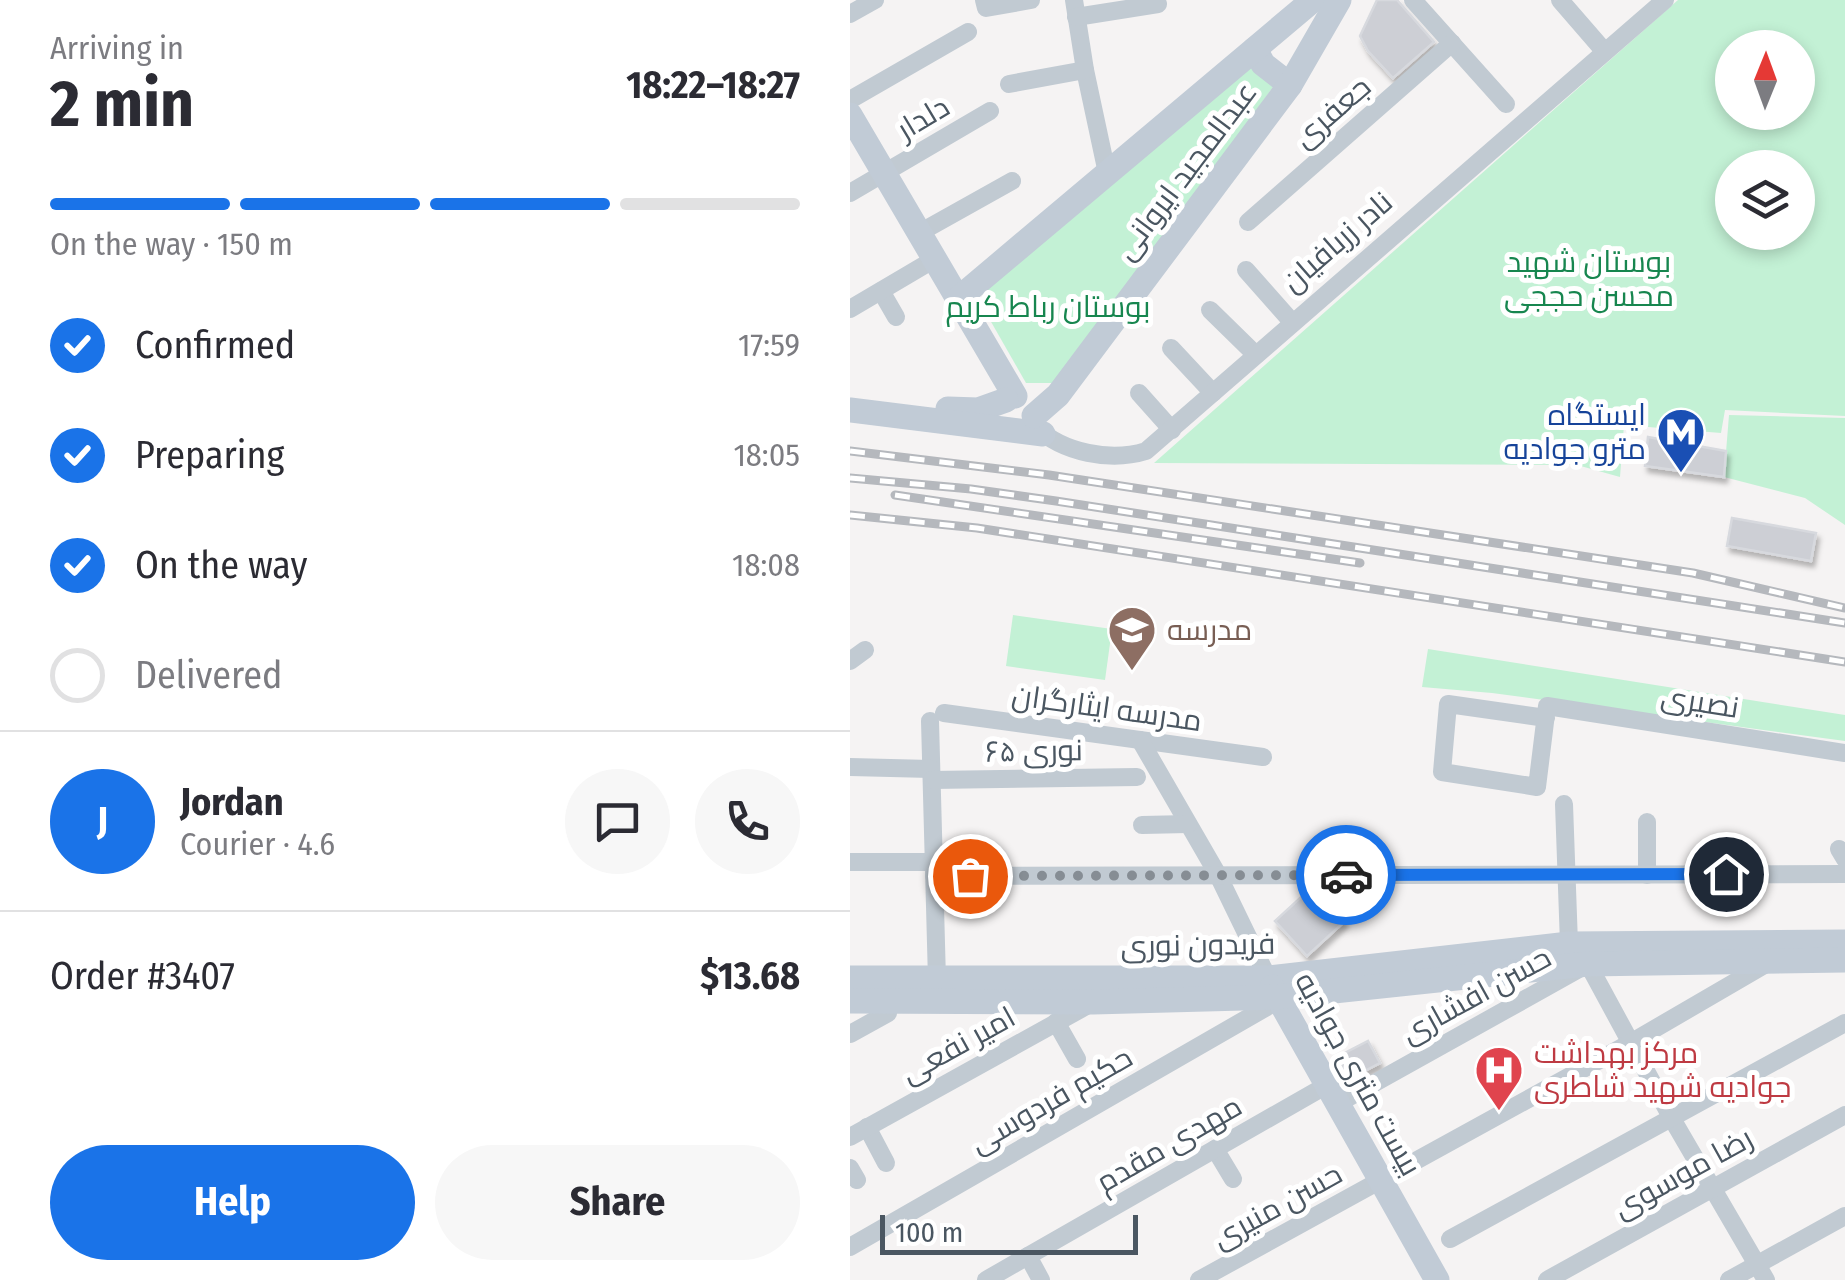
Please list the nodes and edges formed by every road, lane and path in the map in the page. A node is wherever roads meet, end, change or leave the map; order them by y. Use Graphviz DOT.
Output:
graph roads {
  1 [pos="875,0"];
  2 [pos="1031,0"];
  3 [pos="1313,0"];
  4 [pos="1338,0"];
  5 [pos="1413,0"];
  6 [pos="1560,0"];
  7 [pos="1657,2"];
  8 [pos="985,4"];
  9 [pos="1158,4"];
  10 [pos="1075,9"];
  11 [pos="850,14"];
  12 [pos="968,32"];
  13 [pos="1452,43"];
  14 [pos="1255,49"];
  15 [pos="1605,52"];
  16 [pos="1085,70"];
  17 [pos="1010,84"];
  18 [pos="1290,85"];
  19 [pos="850,100"];
  20 [pos="1506,104"];
  21 [pos="990,111"];
  22 [pos="850,116"];
  23 [pos="884,173"];
  24 [pos="1108,173"];
  25 [pos="1012,181"];
  26 [pos="850,194"];
  27 [pos="1248,222"];
  28 [pos="919,233"];
  29 [pos="933,260"];
  30 [pos="1246,270"];
  31 [pos="881,291"];
  32 [pos="958,299"];
  33 [pos="851,305"];
  34 [pos="1210,310"];
  35 [pos="896,317"];
  36 [pos="1292,322"];
  37 [pos="1171,348"];
  38 [pos="1256,356"];
  39 [pos="1140,393"];
  40 [pos="1213,394"];
  41 [pos="850,398"];
  42 [pos="1010,398"];
  43 [pos="850,410"];
  44 [pos="1031,425"];
  45 [pos="1172,430"];
  46 [pos="1546,712"];
  47 [pos="1140,740"];
  48 [pos="1845,753"];
  49 [pos="1263,758"];
  50 [pos="850,767"];
  51 [pos="931,774"];
  52 [pos="1138,777"];
  53 [pos="1564,804"];
  54 [pos="1647,822"];
  55 [pos="1188,824"];
  56 [pos="1142,825"];
  57 [pos="850,862"];
  58 [pos="934,869"];
  59 [pos="1566,874"];
  60 [pos="1648,874"];
  61 [pos="1845,874"];
  62 [pos="1218,876"];
  63 [pos="1845,942"];
  64 [pos="1568,944"];
  65 [pos="1845,960"];
  66 [pos="1770,961"];
  67 [pos="1588,964"];
  68 [pos="850,978"];
  69 [pos="937,991"];
  70 [pos="1275,992"];
  71 [pos="850,1000"];
  72 [pos="1093,1002"];
  73 [pos="888,1012"];
  74 [pos="1056,1022"];
  75 [pos="1845,1023"];
  76 [pos="850,1034"];
  77 [pos="1632,1042"];
  78 [pos="1076,1058"];
  79 [pos="1332,1094"];
  80 [pos="1845,1115"];
  81 [pos="1671,1118"];
  82 [pos="868,1127"];
  83 [pos="850,1137"];
  84 [pos="1215,1149"];
  85 [pos="886,1163"];
  86 [pos="1233,1179"];
  87 [pos="1380,1180"];
  88 [pos="1714,1188"];
  89 [pos="1845,1216"];
  90 [pos="1450,1239"];
  91 [pos="850,1247"];
  92 [pos="1028,1256"];
  93 [pos="1762,1272"];
  94 [pos="986,1280"];
  95 [pos="1041,1280"];
  96 [pos="1200,1280"];
  97 [pos="1437,1280"];
  98 [pos="1547,1280"];
  99 [pos="1729,1280"];
  1 -- 11 [label="street"];
  2 -- 8 [label="street"];
  3 -- 14 [label="main road, عبدالمجید ایروانی"];
  4 -- 18 [label="main road, عبدالمجید ایروانی"];
  5 -- 13 [label="street"];
  6 -- 15 [label="street"];
  7 -- 15 [label="street, نادر زربافیان"];
  9 -- 10 [label="street"];
  10 -- 16 [label="street"];
  12 -- 19 [label="street"];
  13 -- 20 [label="street"];
  13 -- 27 [label="street, جعفری"];
  14 -- 18 [label="main road"];
  14 -- 24 [label="main road, عبدالمجید ایروانی"];
  15 -- 36 [label="street, نادر زربافیان"];
  16 -- 17 [label="street"];
  16 -- 24 [label="street"];
  18 -- 44 [label="main road, عبدالمجید ایروانی"];
  21 -- 23 [label="street, دلدار"];
  22 -- 23 [label="main road"];
  23 -- 26 [label="street, دلدار"];
  23 -- 28 [label="main road"];
  24 -- 32 [label="main road, عبدالمجید ایروانی"];
  25 -- 28 [label="street"];
  28 -- 29 [label="main road"];
  29 -- 31 [label="street"];
  29 -- 32 [label="main road"];
  30 -- 36 [label="street"];
  31 -- 33 [label="street"];
  31 -- 35 [label="street"];
  32 -- 42 [label="main road"];
  34 -- 38 [label="street"];
  36 -- 38 [label="street, نادر زربافیان"];
  37 -- 40 [label="street"];
  38 -- 40 [label="street, نادر زربافیان"];
  39 -- 45 [label="street"];
  40 -- 45 [label="street, نادر زربافیان"];
  41 -- 42 [label="main road"];
  42 -- 44 [label="main road"];
  43 -- 44 [label="main road, نادر زربافیان"];
  44 -- 45 [label="street, نادر زربافیان"];
  46 -- 46 [label="street, نصیری"];
  46 -- 48 [label="street, نصیری"];
  47 -- 49 [label="street, مدرسه ایثارگران"];
  47 -- 51 [label="street, مدرسه ایثارگران"];
  47 -- 55 [label="street, بیست متری جوادیه"];
  50 -- 51 [label="street, نوری ۶۵"];
  51 -- 52 [label="street, نوری ۶۵"];
  51 -- 58 [label="street"];
  53 -- 59 [label="street"];
  54 -- 60 [label="street"];
  55 -- 56 [label="street"];
  55 -- 62 [label="street, بیست متری جوادیه"];
  57 -- 58 [label="street"];
  58 -- 62 [label="street"];
  58 -- 69 [label="street"];
  59 -- 60 [label="street"];
  59 -- 62 [label="street"];
  59 -- 64 [label="street"];
  60 -- 61 [label="street"];
  62 -- 70 [label="street, بیست متری جوادیه"];
  63 -- 64 [label="main road, فریدون نوری"];
  64 -- 70 [label="main road, فریدون نوری"];
  65 -- 66 [label="main road, فریدون نوری"];
  66 -- 67 [label="main road, فریدون نوری"];
  66 -- 77 [label="street, حسن منیری"];
  67 -- 70 [label="main road, فریدون نوری"];
  67 -- 77 [label="street"];
  67 -- 79 [label="street, حسن افشاری"];
  68 -- 69 [label="main road, فریدون نوری"];
  69 -- 70 [label="main road, فریدون نوری"];
  69 -- 71 [label="main road, فریدون نوری"];
  69 -- 72 [label="main road, فریدون نوری"];
  70 -- 72 [label="main road, فریدون نوری"];
  70 -- 79 [label="main road, بیست متری جوادیه"];
  70 -- 91 [label="street, حکیم فردوسی"];
  72 -- 74 [label="street, امیر نفعی"];
  73 -- 76 [label="street"];
  74 -- 78 [label="street"];
  74 -- 82 [label="street, امیر نفعی"];
  75 -- 81 [label="street"];
  77 -- 81 [label="street"];
  77 -- 87 [label="street, حسن منیری"];
  79 -- 84 [label="street, مهدی مقدم"];
  79 -- 87 [label="main road, بیست متری جوادیه"];
  80 -- 88 [label="street, رضا موسوی"];
  81 -- 88 [label="street"];
  81 -- 90 [label="street"];
  82 -- 83 [label="street, امیر نفعی"];
  82 -- 85 [label="street"];
  84 -- 86 [label="street"];
  84 -- 92 [label="street, مهدی مقدم"];
  87 -- 96 [label="street, حسن منیری"];
  87 -- 97 [label="main road, بیست متری جوادیه"];
  88 -- 93 [label="street"];
  88 -- 98 [label="street, رضا موسوی"];
  89 -- 93 [label="street"];
  92 -- 94 [label="street, مهدی مقدم"];
  92 -- 95 [label="street"];
  93 -- 99 [label="street"];
}
